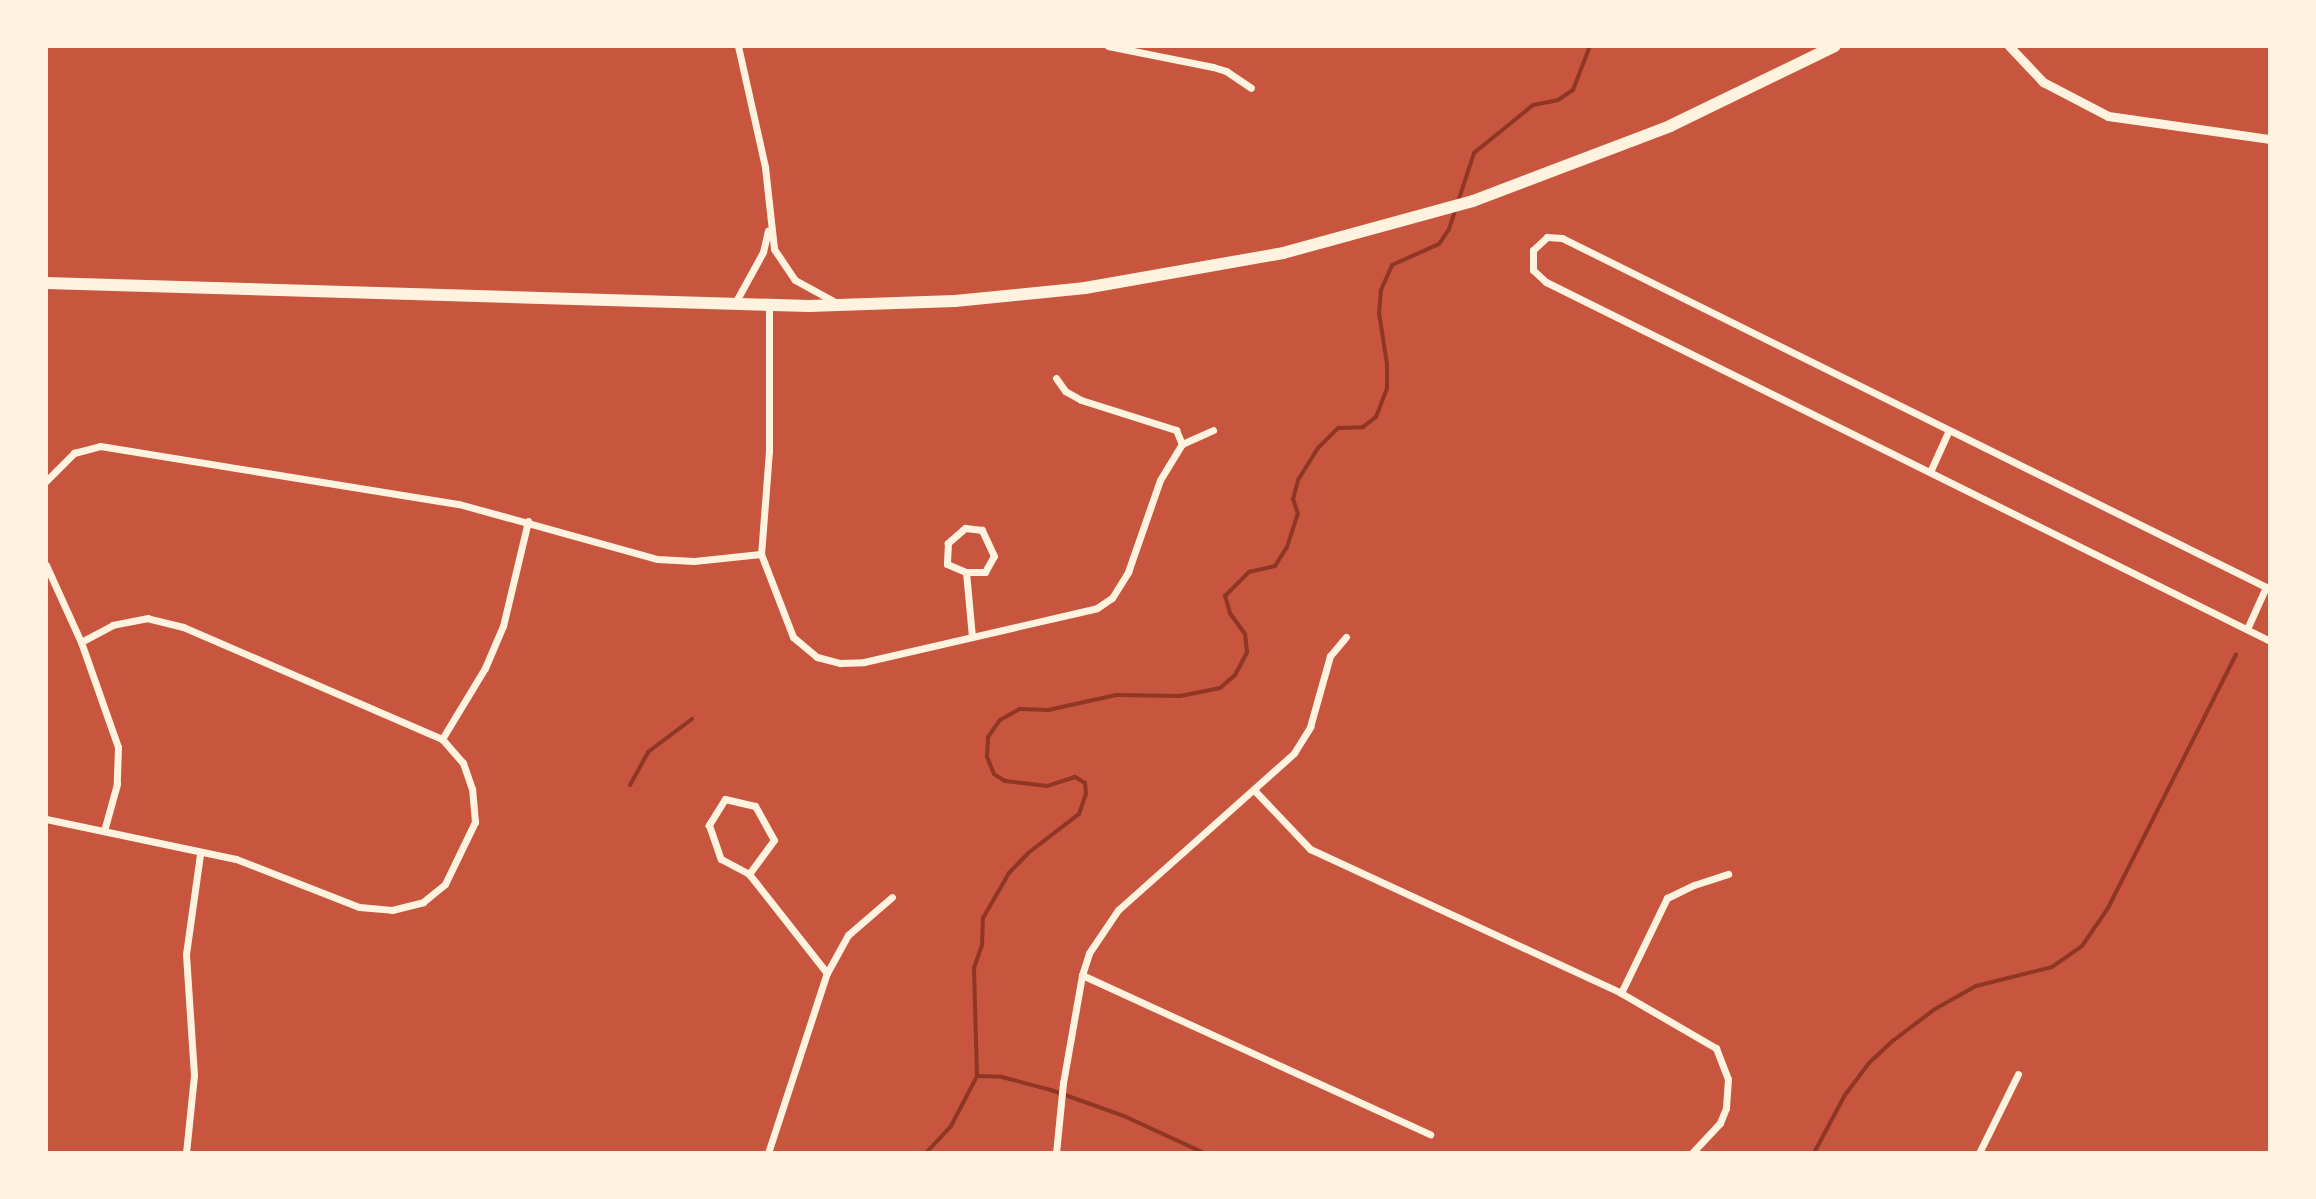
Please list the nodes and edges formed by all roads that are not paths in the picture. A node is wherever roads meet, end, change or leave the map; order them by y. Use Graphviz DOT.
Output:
graph roads {
  1 [pos="738,46"];
  2 [pos="1108,46"];
  3 [pos="1835,46"];
  4 [pos="2009,46"];
  5 [pos="1251,88"];
  6 [pos="2270,139"];
  7 [pos="769,221"];
  8 [pos="46,283"];
  9 [pos="734,305"];
  10 [pos="769,306"];
  11 [pos="846,306"];
  12 [pos="1056,378"];
  13 [pos="1213,430"];
  14 [pos="1949,430"];
  15 [pos="1182,444"];
  16 [pos="1930,472"];
  17 [pos="46,481"];
  18 [pos="528,521"];
  19 [pos="761,554"];
  20 [pos="46,565"];
  21 [pos="966,572"];
  22 [pos="2268,588"];
  23 [pos="2247,629"];
  24 [pos="972,637"];
  25 [pos="1346,637"];
  26 [pos="2270,641"];
  27 [pos="81,642"];
  28 [pos="442,739"];
  29 [pos="1255,791"];
  30 [pos="46,819"];
  31 [pos="104,831"];
  32 [pos="200,854"];
  33 [pos="749,874"];
  34 [pos="1728,874"];
  35 [pos="892,897"];
  36 [pos="827,973"];
  37 [pos="1082,975"];
  38 [pos="1621,993"];
  39 [pos="2018,1074"];
  40 [pos="1430,1134"];
  41 [pos="186,1153"];
  42 [pos="768,1153"];
  43 [pos="1056,1153"];
  44 [pos="1692,1153"];
  45 [pos="1979,1153"];
  1 -- 7 [label="street"];
  2 -- 5 [label="street"];
  3 -- 11 [label="main road"];
  4 -- 6 [label="street"];
  7 -- 9 [label="street"];
  7 -- 11 [label="street"];
  8 -- 9 [label="main road"];
  9 -- 10 [label="main road"];
  10 -- 11 [label="main road"];
  10 -- 19 [label="street"];
  12 -- 15 [label="street"];
  13 -- 15 [label="street"];
  14 -- 16 [label="street"];
  14 -- 16 [label="street"];
  14 -- 22 [label="street"];
  15 -- 24 [label="street"];
  16 -- 23 [label="street"];
  17 -- 18 [label="street"];
  18 -- 19 [label="street"];
  18 -- 28 [label="street"];
  19 -- 24 [label="street"];
  20 -- 27 [label="street"];
  21 -- 21 [label="street"];
  21 -- 24 [label="street"];
  22 -- 23 [label="street"];
  23 -- 26 [label="street"];
  25 -- 29 [label="street"];
  27 -- 28 [label="street"];
  27 -- 31 [label="street"];
  28 -- 32 [label="street"];
  29 -- 37 [label="street"];
  29 -- 38 [label="street"];
  30 -- 31 [label="street"];
  31 -- 32 [label="street"];
  32 -- 41 [label="street"];
  33 -- 33 [label="street"];
  33 -- 36 [label="street"];
  34 -- 38 [label="street"];
  35 -- 36 [label="street"];
  36 -- 42 [label="street"];
  37 -- 40 [label="street"];
  37 -- 43 [label="street"];
  38 -- 44 [label="street"];
  39 -- 45 [label="street"];
}
